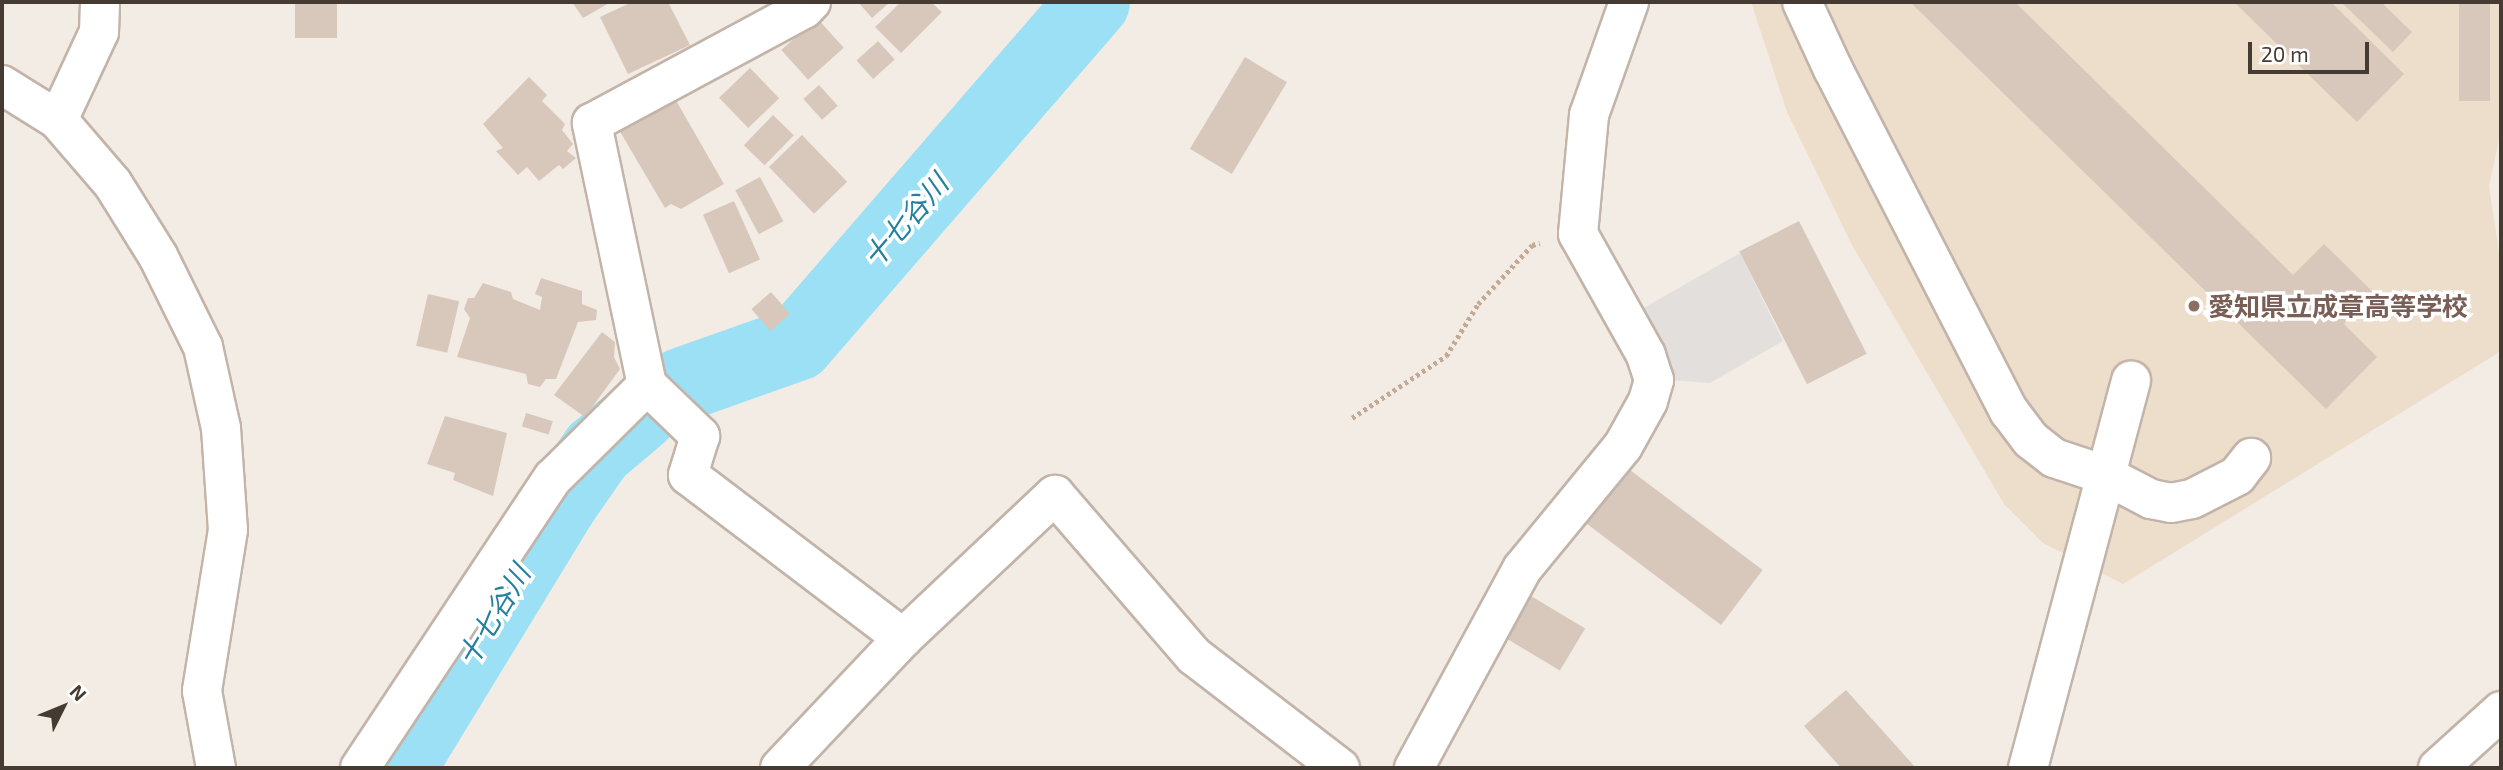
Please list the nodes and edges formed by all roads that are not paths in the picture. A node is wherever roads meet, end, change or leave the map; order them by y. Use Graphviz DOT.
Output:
graph roads {
  1 [pos="100,2"];
  2 [pos="811,2"];
  3 [pos="1629,2"];
  4 [pos="1802,2"];
  5 [pos="2,85"];
  6 [pos="58,120"];
  7 [pos="2131,380"];
  8 [pos="647,385"];
  9 [pos="2251,458"];
  10 [pos="2105,475"];
  11 [pos="903,638"];
  12 [pos="2501,711"];
  13 [pos="216,768"];
  14 [pos="360,768"];
  15 [pos="780,768"];
  16 [pos="1340,768"];
  17 [pos="1413,768"];
  18 [pos="2028,768"];
  19 [pos="2438,768"];
  1 -- 6 [label="street"];
  2 -- 8 [label="street"];
  3 -- 17 [label="street"];
  4 -- 10 [label="street"];
  5 -- 6 [label="street"];
  6 -- 13 [label="street"];
  7 -- 10 [label="street"];
  8 -- 11 [label="street"];
  8 -- 14 [label="street"];
  9 -- 10 [label="street"];
  10 -- 18 [label="street"];
  11 -- 15 [label="street"];
  11 -- 16 [label="street"];
  12 -- 19 [label="street"];
}
